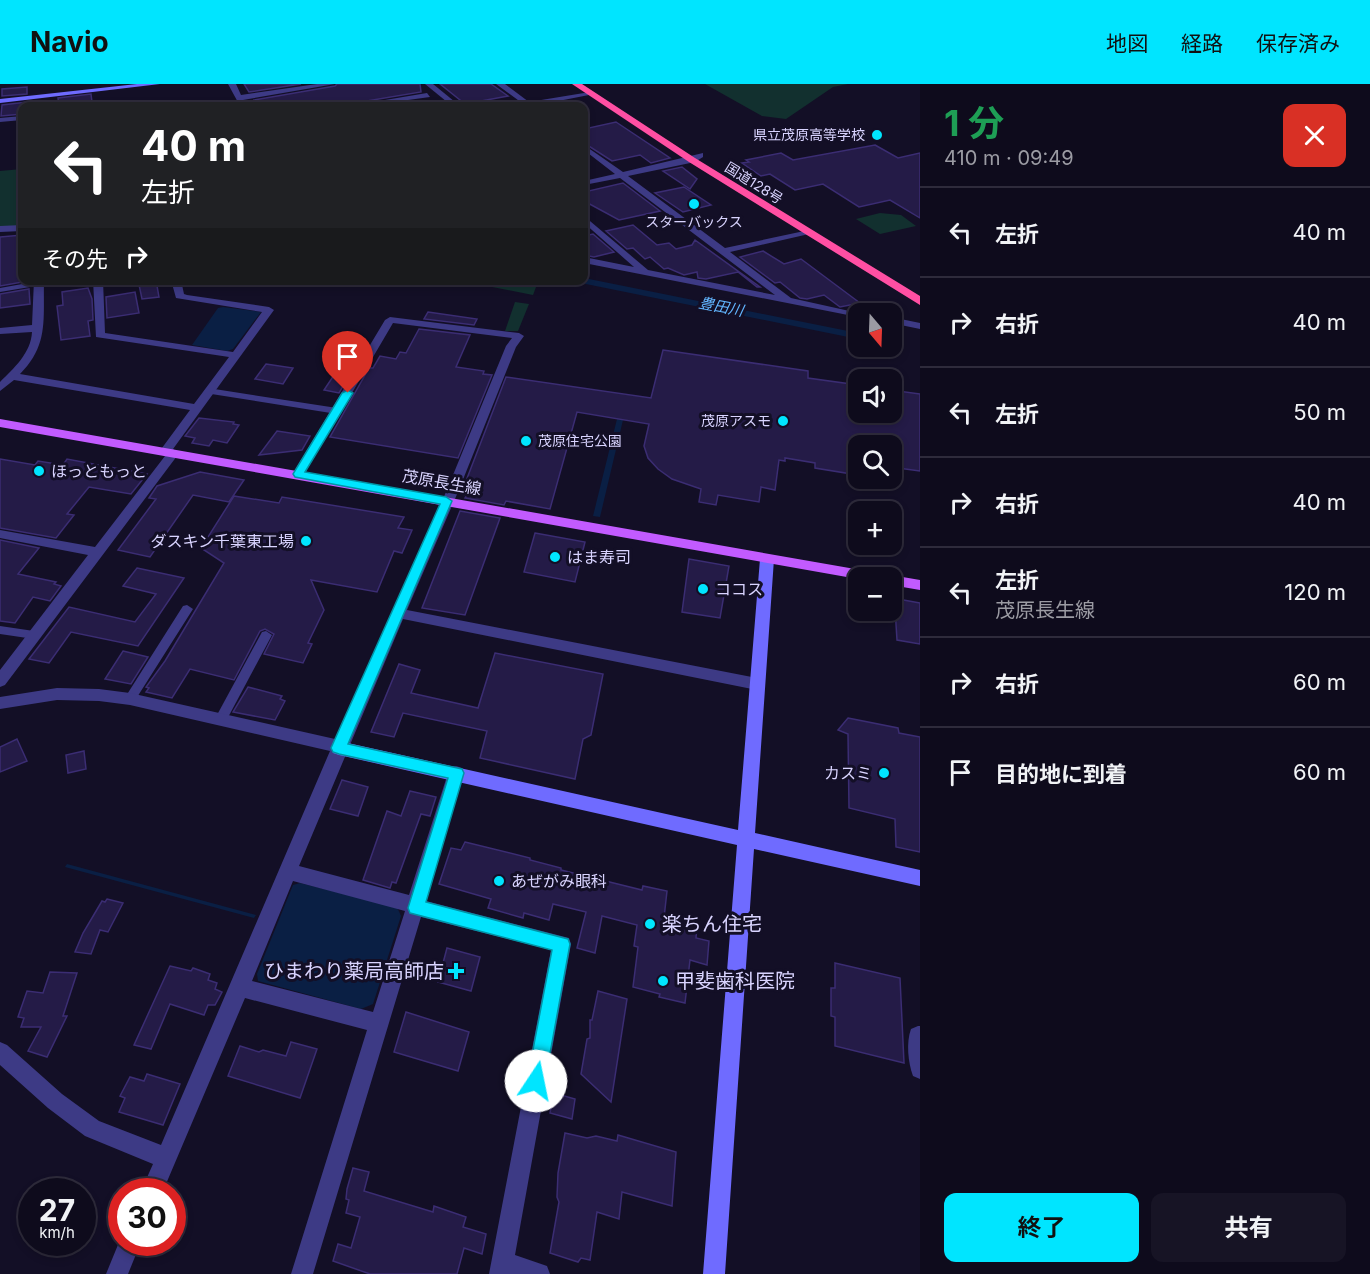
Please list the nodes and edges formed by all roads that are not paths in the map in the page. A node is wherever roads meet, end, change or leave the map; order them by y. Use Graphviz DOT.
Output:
graph roads {
  1 [pos="156,84"];
  2 [pos="232,84"];
  3 [pos="331,84"];
  4 [pos="429,84"];
  5 [pos="500,84"];
  6 [pos="576,84"];
  7 [pos="590,89"];
  8 [pos="239,98"];
  9 [pos="0,101"];
  10 [pos="434,101"];
  11 [pos="33,102"];
  12 [pos="241,102"];
  13 [pos="373,102"];
  14 [pos="451,102"];
  15 [pos="521,102"];
  16 [pos="541,102"];
  17 [pos="18,118"];
  18 [pos="0,120"];
  19 [pos="588,150"];
  20 [pos="692,156"];
  21 [pos="617,172"];
  22 [pos="588,175"];
  23 [pos="588,182"];
  24 [pos="588,222"];
  25 [pos="18,228"];
  26 [pos="0,229"];
  27 [pos="806,232"];
  28 [pos="723,251"];
  29 [pos="588,261"];
  30 [pos="645,272"];
  31 [pos="24,285"];
  32 [pos="39,285"];
  33 [pos="98,285"];
  34 [pos="177,285"];
  35 [pos="0,290"];
  36 [pos="918,295"];
  37 [pos="790,302"];
  38 [pos="848,312"];
  39 [pos="902,322"];
  40 [pos="920,326"];
  41 [pos="38,328"];
  42 [pos="0,331"];
  43 [pos="235,355"];
  44 [pos="11,376"];
  45 [pos="0,388"];
  46 [pos="208,391"];
  47 [pos="197,408"];
  48 [pos="337,411"];
  49 [pos="0,423"];
  50 [pos="169,452"];
  51 [pos="298,474"];
  52 [pos="446,501"];
  53 [pos="0,534"];
  54 [pos="97,552"];
  55 [pos="767,559"];
  56 [pos="848,573"];
  57 [pos="902,582"];
  58 [pos="920,585"];
  59 [pos="187,609"];
  60 [pos="397,613"];
  61 [pos="0,630"];
  62 [pos="34,635"];
  63 [pos="266,635"];
  64 [pos="0,681"];
  65 [pos="757,684"];
  66 [pos="130,699"];
  67 [pos="0,703"];
  68 [pos="221,719"];
  69 [pos="339,748"];
  70 [pos="456,773"];
  71 [pos="746,839"];
  72 [pos="287,871"];
  73 [pos="920,879"];
  74 [pos="416,908"];
  75 [pos="240,987"];
  76 [pos="380,1023"];
  77 [pos="920,1036"];
  78 [pos="0,1052"];
  79 [pos="920,1069"];
  80 [pos="166,1158"];
  81 [pos="158,1178"];
  82 [pos="124,1256"];
  83 [pos="501,1268"];
  84 [pos="117,1274"];
  85 [pos="302,1274"];
  86 [pos="539,1274"];
  87 [pos="714,1274"];
  1 -- 11 [label="street"];
  2 -- 8 [label="street"];
  3 -- 8 [label="street"];
  4 -- 14 [label="street"];
  5 -- 15 [label="street"];
  6 -- 7 [label="highway, 国道128号"];
  7 -- 16 [label="street"];
  7 -- 20 [label="highway, 国道128号"];
  7 -- 20 [label="highway, 国道128号"];
  8 -- 12 [label="street"];
  9 -- 11 [label="street"];
  10 -- 13 [label="street"];
  17 -- 18 [label="street"];
  19 -- 21 [label="street"];
  20 -- 21 [label="street"];
  20 -- 27 [label="highway, 国道128号"];
  20 -- 36 [label="highway, 国道128号"];
  21 -- 22 [label="street"];
  21 -- 23 [label="street"];
  21 -- 28 [label="street"];
  24 -- 30 [label="street"];
  25 -- 26 [label="street"];
  27 -- 28 [label="street"];
  27 -- 36 [label="highway, 国道128号"];
  28 -- 37 [label="street"];
  29 -- 30 [label="street"];
  30 -- 37 [label="street"];
  31 -- 35 [label="lane"];
  32 -- 41 [label="street"];
  33 -- 43 [label="street"];
  34 -- 43 [label="street"];
  37 -- 38 [label="street"];
  39 -- 40 [label="street"];
  41 -- 42 [label="street"];
  41 -- 44 [label="street"];
  43 -- 46 [label="street"];
  44 -- 45 [label="street"];
  44 -- 47 [label="street"];
  46 -- 47 [label="street"];
  46 -- 48 [label="lane"];
  47 -- 50 [label="street"];
  48 -- 51 [label="street"];
  48 -- 52 [label="street"];
  49 -- 50 [label="main road, 茂原長生線"];
  50 -- 51 [label="main road, 茂原長生線"];
  50 -- 54 [label="street"];
  51 -- 52 [label="main road, 茂原長生線"];
  52 -- 55 [label="main road, 茂原長生線"];
  52 -- 60 [label="street"];
  53 -- 54 [label="street"];
  54 -- 62 [label="street"];
  55 -- 56 [label="main road, 茂原長生線"];
  55 -- 65 [label="street"];
  57 -- 58 [label="main road"];
  59 -- 66 [label="lane"];
  60 -- 65 [label="street"];
  60 -- 69 [label="street"];
  61 -- 62 [label="lane"];
  62 -- 64 [label="street"];
  63 -- 68 [label="lane"];
  65 -- 71 [label="street"];
  66 -- 67 [label="street"];
  66 -- 68 [label="street"];
  68 -- 69 [label="street"];
  69 -- 70 [label="street"];
  69 -- 72 [label="street"];
  70 -- 71 [label="street"];
  70 -- 74 [label="street"];
  71 -- 73 [label="street"];
  71 -- 87 [label="street"];
  72 -- 74 [label="street"];
  72 -- 75 [label="street"];
  74 -- 76 [label="street"];
  74 -- 83 [label="street"];
  75 -- 76 [label="street"];
  75 -- 80 [label="street"];
  76 -- 85 [label="street"];
  77 -- 79 [label="street"];
  78 -- 80 [label="street"];
  80 -- 81 [label="street"];
  82 -- 84 [label="street"];
  83 -- 86 [label="street"];
}
